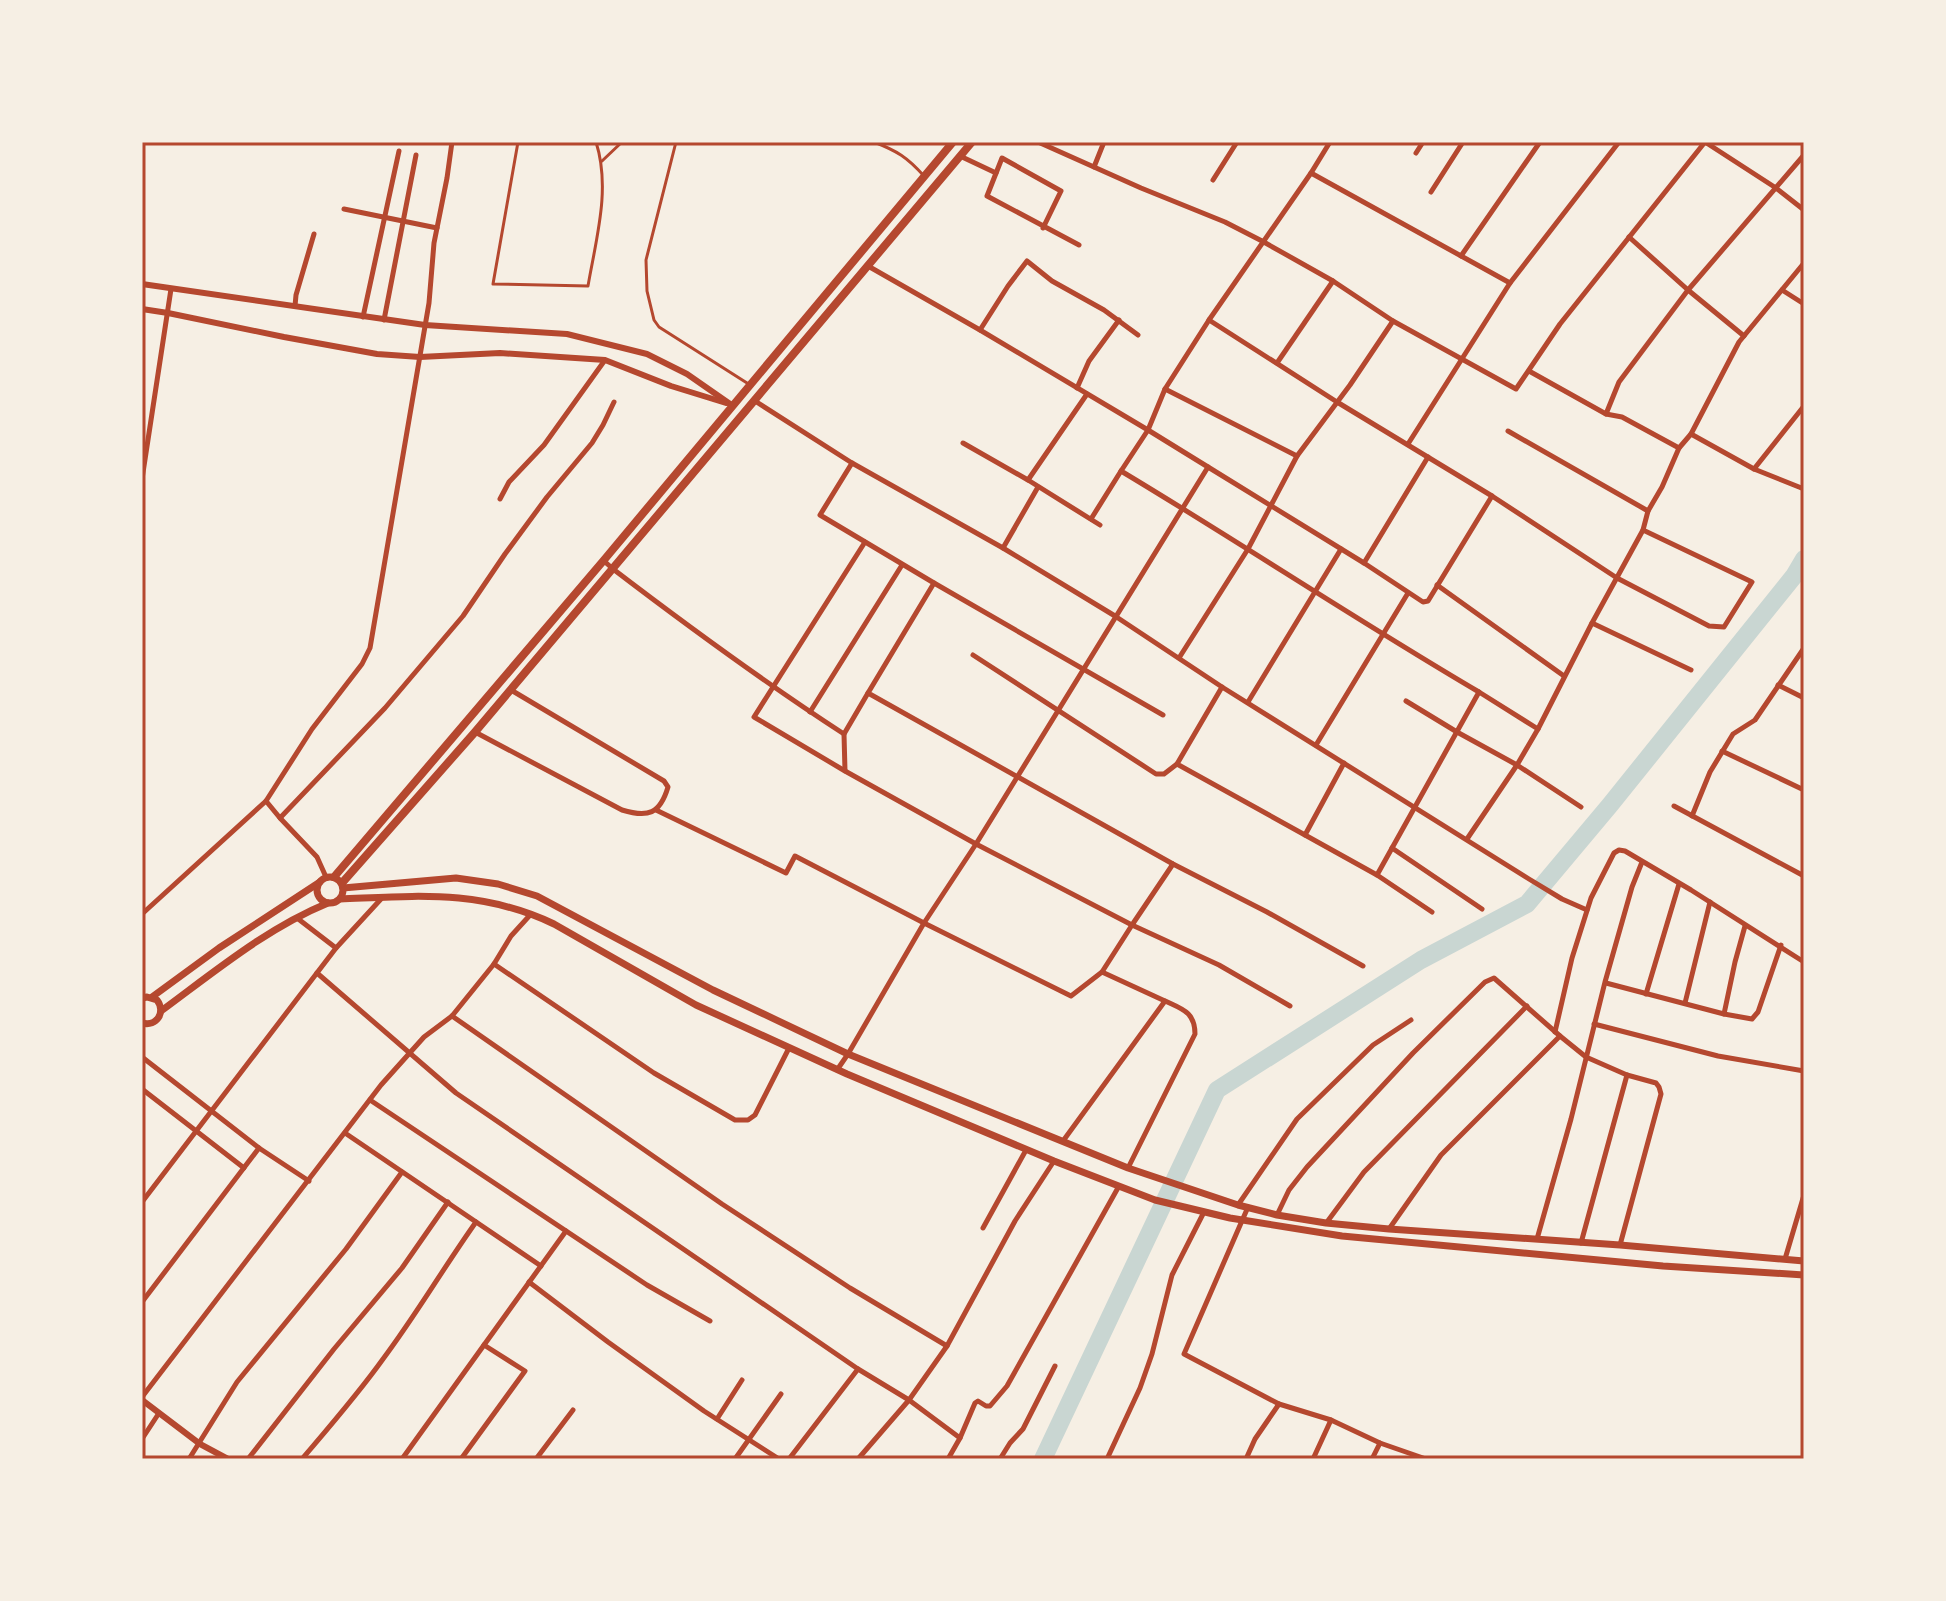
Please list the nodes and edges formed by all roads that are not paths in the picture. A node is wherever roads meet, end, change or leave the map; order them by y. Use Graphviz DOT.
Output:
graph roads {
  1 [pos="452,142"];
  2 [pos="518,142"];
  3 [pos="596,142"];
  4 [pos="622,142"];
  5 [pos="676,142"];
  6 [pos="874,142"];
  7 [pos="953,142"];
  8 [pos="972,142"];
  9 [pos="1038,142"];
  10 [pos="1104,142"];
  11 [pos="1237,142"];
  12 [pos="1330,142"];
  13 [pos="1423,142"];
  14 [pos="1463,142"];
  15 [pos="1540,142"];
  16 [pos="1619,142"];
  17 [pos="1705,142"];
  18 [pos="399,151"];
  19 [pos="1416,153"];
  20 [pos="416,155"];
  21 [pos="1804,155"];
  22 [pos="960,156"];
  23 [pos="602,161"];
  24 [pos="1093,167"];
  25 [pos="996,173"];
  26 [pos="1311,173"];
  27 [pos="924,176"];
  28 [pos="1213,180"];
  29 [pos="934,184"];
  30 [pos="1776,188"];
  31 [pos="1431,192"];
  32 [pos="344,209"];
  33 [pos="1804,210"];
  34 [pos="385,218"];
  35 [pos="404,222"];
  36 [pos="437,228"];
  37 [pos="1043,228"];
  38 [pos="314,234"];
  39 [pos="1629,237"];
  40 [pos="1262,241"];
  41 [pos="1079,245"];
  42 [pos="1461,256"];
  43 [pos="1804,263"];
  44 [pos="868,266"];
  45 [pos="1333,281"];
  46 [pos="1510,283"];
  47 [pos="142,284"];
  48 [pos="171,289"];
  49 [pos="1688,290"];
  50 [pos="1782,290"];
  51 [pos="1804,304"];
  52 [pos="294,307"];
  53 [pos="142,309"];
  54 [pos="168,313"];
  55 [pos="363,317"];
  56 [pos="384,320"];
  57 [pos="1119,320"];
  58 [pos="1209,320"];
  59 [pos="1393,321"];
  60 [pos="425,325"];
  61 [pos="980,330"];
  62 [pos="1138,335"];
  63 [pos="1744,336"];
  64 [pos="420,357"];
  65 [pos="1461,359"];
  66 [pos="605,360"];
  67 [pos="1277,363"];
  68 [pos="1529,371"];
  69 [pos="750,385"];
  70 [pos="1077,388"];
  71 [pos="1165,389"];
  72 [pos="744,393"];
  73 [pos="1087,394"];
  74 [pos="754,401"];
  75 [pos="614,402"];
  76 [pos="1337,402"];
  77 [pos="733,406"];
  78 [pos="1804,406"];
  79 [pos="743,413"];
  80 [pos="1606,414"];
  81 [pos="1148,430"];
  82 [pos="1508,431"];
  83 [pos="1691,434"];
  84 [pos="963,443"];
  85 [pos="1408,444"];
  86 [pos="1679,448"];
  87 [pos="1297,456"];
  88 [pos="1428,457"];
  89 [pos="852,463"];
  90 [pos="1208,467"];
  91 [pos="1754,469"];
  92 [pos="1121,471"];
  93 [pos="142,479"];
  94 [pos="1028,480"];
  95 [pos="1039,487"];
  96 [pos="1804,489"];
  97 [pos="1492,496"];
  98 [pos="500,499"];
  99 [pos="1271,506"];
  100 [pos="1183,508"];
  101 [pos="1648,511"];
  102 [pos="1091,519"];
  103 [pos="1100,525"];
  104 [pos="1643,530"];
  105 [pos="865,542"];
  106 [pos="1003,548"];
  107 [pos="1248,549"];
  108 [pos="1341,549"];
  109 [pos="604,560"];
  110 [pos="1364,563"];
  111 [pos="902,565"];
  112 [pos="613,569"];
  113 [pos="1617,578"];
  114 [pos="934,583"];
  115 [pos="1437,585"];
  116 [pos="1315,593"];
  117 [pos="1408,593"];
  118 [pos="1115,616"];
  119 [pos="1592,623"];
  120 [pos="1382,634"];
  121 [pos="1804,648"];
  122 [pos="973,655"];
  123 [pos="1179,658"];
  124 [pos="1083,669"];
  125 [pos="1691,670"];
  126 [pos="1564,676"];
  127 [pos="1778,685"];
  128 [pos="772,687"];
  129 [pos="1222,687"];
  130 [pos="510,690"];
  131 [pos="1479,692"];
  132 [pos="868,693"];
  133 [pos="1804,698"];
  134 [pos="1406,701"];
  135 [pos="1248,702"];
  136 [pos="810,712"];
  137 [pos="1058,712"];
  138 [pos="1163,715"];
  139 [pos="1538,729"];
  140 [pos="475,732"];
  141 [pos="1457,732"];
  142 [pos="844,734"];
  143 [pos="1316,745"];
  144 [pos="1722,751"];
  145 [pos="1344,763"];
  146 [pos="1177,764"];
  147 [pos="1517,765"];
  148 [pos="845,771"];
  149 [pos="1018,776"];
  150 [pos="1804,790"];
  151 [pos="266,801"];
  152 [pos="1674,806"];
  153 [pos="1415,807"];
  154 [pos="1581,807"];
  155 [pos="656,810"];
  156 [pos="1692,816"];
  157 [pos="280,818"];
  158 [pos="1305,835"];
  159 [pos="1467,839"];
  160 [pos="976,844"];
  161 [pos="1392,848"];
  162 [pos="1642,862"];
  163 [pos="1173,864"];
  164 [pos="1377,875"];
  165 [pos="1804,876"];
  166 [pos="333,882"];
  167 [pos="1679,884"];
  168 [pos="382,898"];
  169 [pos="340,899"];
  170 [pos="1710,902"];
  171 [pos="328,903"];
  172 [pos="1482,909"];
  173 [pos="1587,910"];
  174 [pos="1432,912"];
  175 [pos="532,913"];
  176 [pos="142,914"];
  177 [pos="297,918"];
  178 [pos="924,923"];
  179 [pos="1132,925"];
  180 [pos="1745,926"];
  181 [pos="1781,945"];
  182 [pos="336,948"];
  183 [pos="1804,962"];
  184 [pos="494,964"];
  185 [pos="1363,966"];
  186 [pos="1102,972"];
  187 [pos="317,973"];
  188 [pos="1605,982"];
  189 [pos="1646,994"];
  190 [pos="145,997"];
  191 [pos="1165,1001"];
  192 [pos="1685,1003"];
  193 [pos="1290,1006"];
  194 [pos="1527,1006"];
  195 [pos="161,1011"];
  196 [pos="1724,1014"];
  197 [pos="452,1016"];
  198 [pos="1411,1020"];
  199 [pos="142,1023"];
  200 [pos="1594,1024"];
  201 [pos="1557,1034"];
  202 [pos="789,1048"];
  203 [pos="410,1053"];
  204 [pos="848,1054"];
  205 [pos="142,1057"];
  206 [pos="1586,1057"];
  207 [pos="837,1070"];
  208 [pos="1804,1071"];
  209 [pos="1627,1075"];
  210 [pos="142,1089"];
  211 [pos="370,1100"];
  212 [pos="213,1111"];
  213 [pos="196,1132"];
  214 [pos="345,1133"];
  215 [pos="1062,1142"];
  216 [pos="259,1148"];
  217 [pos="1026,1150"];
  218 [pos="1054,1161"];
  219 [pos="244,1168"];
  220 [pos="1128,1168"];
  221 [pos="402,1172"];
  222 [pos="309,1181"];
  223 [pos="1119,1186"];
  224 [pos="1804,1195"];
  225 [pos="142,1202"];
  226 [pos="448,1202"];
  227 [pos="1238,1205"];
  228 [pos="1248,1207"];
  229 [pos="1208,1213"];
  230 [pos="1277,1215"];
  231 [pos="1244,1221"];
  232 [pos="476,1222"];
  233 [pos="1326,1223"];
  234 [pos="983,1228"];
  235 [pos="1389,1229"];
  236 [pos="566,1231"];
  237 [pos="1537,1240"];
  238 [pos="1581,1243"];
  239 [pos="1620,1245"];
  240 [pos="1785,1259"];
  241 [pos="1804,1261"];
  242 [pos="541,1266"];
  243 [pos="1804,1275"];
  244 [pos="529,1282"];
  245 [pos="142,1302"];
  246 [pos="710,1321"];
  247 [pos="484,1345"];
  248 [pos="947,1346"];
  249 [pos="1055,1366"];
  250 [pos="858,1369"];
  251 [pos="742,1380"];
  252 [pos="781,1394"];
  253 [pos="142,1399"];
  254 [pos="909,1400"];
  255 [pos="1279,1404"];
  256 [pos="573,1410"];
  257 [pos="159,1412"];
  258 [pos="717,1419"];
  259 [pos="1331,1420"];
  260 [pos="749,1438"];
  261 [pos="960,1438"];
  262 [pos="142,1439"];
  263 [pos="1380,1443"];
  264 [pos="200,1444"];
  265 [pos="189,1459"];
  266 [pos="228,1459"];
  267 [pos="248,1459"];
  268 [pos="302,1459"];
  269 [pos="402,1459"];
  270 [pos="461,1459"];
  271 [pos="536,1459"];
  272 [pos="735,1459"];
  273 [pos="779,1459"];
  274 [pos="789,1459"];
  275 [pos="858,1459"];
  276 [pos="948,1459"];
  277 [pos="1000,1459"];
  278 [pos="1107,1459"];
  279 [pos="1246,1459"];
  280 [pos="1313,1459"];
  281 [pos="1372,1459"];
  282 [pos="1425,1459"];
  1 -- 36 [label="street"];
  2 -- 23 [label="lane"];
  3 -- 23 [label="lane"];
  4 -- 23 [label="lane"];
  5 -- 69 [label="lane"];
  6 -- 27 [label="lane"];
  7 -- 27 [label="main road"];
  8 -- 22 [label="main road"];
  9 -- 24 [label="street"];
  10 -- 24 [label="street"];
  11 -- 28 [label="street"];
  12 -- 26 [label="street"];
  13 -- 19 [label="street"];
  14 -- 31 [label="street"];
  15 -- 42 [label="street"];
  16 -- 46 [label="street"];
  17 -- 30 [label="street"];
  17 -- 39 [label="street"];
  18 -- 34 [label="street"];
  20 -- 35 [label="street"];
  21 -- 30 [label="street"];
  22 -- 25 [label="street"];
  22 -- 29 [label="main road"];
  24 -- 40 [label="street"];
  25 -- 37 [label="street"];
  25 -- 37 [label="street"];
  26 -- 40 [label="street"];
  26 -- 42 [label="street"];
  27 -- 29 [label="main road"];
  27 -- 69 [label="main road"];
  29 -- 44 [label="main road"];
  30 -- 33 [label="street"];
  30 -- 49 [label="street"];
  32 -- 34 [label="street"];
  34 -- 35 [label="street"];
  34 -- 55 [label="street"];
  35 -- 36 [label="street"];
  35 -- 56 [label="street"];
  36 -- 60 [label="street"];
  37 -- 41 [label="street"];
  38 -- 52 [label="street"];
  39 -- 49 [label="street"];
  39 -- 68 [label="street"];
  40 -- 45 [label="street"];
  40 -- 58 [label="street"];
  42 -- 46 [label="street"];
  43 -- 50 [label="street"];
  44 -- 61 [label="street"];
  44 -- 74 [label="main road"];
  45 -- 59 [label="street"];
  45 -- 67 [label="street"];
  46 -- 65 [label="street"];
  47 -- 48 [label="street"];
  48 -- 52 [label="street"];
  48 -- 54 [label="street"];
  49 -- 63 [label="street"];
  49 -- 80 [label="street"];
  50 -- 51 [label="street"];
  50 -- 63 [label="street"];
  52 -- 55 [label="street"];
  53 -- 54 [label="street"];
  54 -- 64 [label="street"];
  54 -- 93 [label="street"];
  55 -- 56 [label="street"];
  56 -- 60 [label="street"];
  57 -- 61 [label="street"];
  57 -- 62 [label="street"];
  57 -- 70 [label="street"];
  58 -- 67 [label="street"];
  58 -- 71 [label="street"];
  59 -- 65 [label="street"];
  59 -- 76 [label="street"];
  60 -- 64 [label="street"];
  60 -- 77 [label="street"];
  61 -- 70 [label="street"];
  63 -- 83 [label="street"];
  64 -- 66 [label="street"];
  64 -- 151 [label="street"];
  65 -- 68 [label="street"];
  65 -- 85 [label="street"];
  66 -- 77 [label="street"];
  66 -- 98 [label="street"];
  67 -- 76 [label="street"];
  68 -- 80 [label="street"];
  69 -- 72 [label="main road"];
  70 -- 73 [label="street"];
  71 -- 81 [label="street"];
  71 -- 87 [label="street"];
  72 -- 74 [label="main road"];
  72 -- 77 [label="main road"];
  73 -- 81 [label="street"];
  73 -- 94 [label="street"];
  74 -- 79 [label="main road"];
  74 -- 89 [label="street"];
  75 -- 157 [label="street"];
  76 -- 85 [label="street"];
  76 -- 87 [label="street"];
  77 -- 79 [label="main road"];
  77 -- 109 [label="main road"];
  78 -- 91 [label="street"];
  79 -- 112 [label="main road"];
  80 -- 86 [label="street"];
  81 -- 90 [label="street"];
  81 -- 92 [label="street"];
  82 -- 101 [label="street"];
  83 -- 86 [label="street"];
  83 -- 91 [label="street"];
  84 -- 94 [label="street"];
  85 -- 88 [label="street"];
  86 -- 101 [label="street"];
  87 -- 99 [label="street"];
  88 -- 97 [label="street"];
  88 -- 110 [label="street"];
  89 -- 105 [label="street"];
  89 -- 106 [label="street"];
  90 -- 99 [label="street"];
  90 -- 100 [label="street"];
  91 -- 96 [label="street"];
  92 -- 100 [label="street"];
  92 -- 102 [label="street"];
  94 -- 95 [label="street"];
  95 -- 102 [label="street"];
  95 -- 106 [label="street"];
  97 -- 113 [label="street"];
  97 -- 115 [label="street"];
  99 -- 107 [label="street"];
  99 -- 108 [label="street"];
  100 -- 107 [label="street"];
  100 -- 118 [label="street"];
  101 -- 104 [label="street"];
  102 -- 103 [label="street"];
  104 -- 113 [label="street"];
  104 -- 113 [label="street"];
  105 -- 111 [label="street"];
  105 -- 128 [label="street"];
  106 -- 118 [label="street"];
  107 -- 116 [label="street"];
  107 -- 123 [label="street"];
  108 -- 110 [label="street"];
  108 -- 116 [label="street"];
  109 -- 112 [label="street"];
  109 -- 166 [label="main road"];
  110 -- 117 [label="street"];
  111 -- 114 [label="street"];
  111 -- 136 [label="street"];
  112 -- 128 [label="street"];
  112 -- 130 [label="main road"];
  113 -- 119 [label="street"];
  114 -- 124 [label="street"];
  114 -- 132 [label="street"];
  115 -- 117 [label="street"];
  115 -- 126 [label="street"];
  116 -- 120 [label="street"];
  116 -- 135 [label="street"];
  117 -- 120 [label="street"];
  118 -- 123 [label="street"];
  118 -- 124 [label="street"];
  119 -- 125 [label="street"];
  119 -- 126 [label="street"];
  120 -- 131 [label="street"];
  120 -- 143 [label="street"];
  121 -- 127 [label="street"];
  122 -- 137 [label="street"];
  123 -- 129 [label="street"];
  124 -- 137 [label="street"];
  124 -- 138 [label="street"];
  126 -- 139 [label="street"];
  127 -- 133 [label="street"];
  127 -- 144 [label="street"];
  128 -- 136 [label="street"];
  128 -- 148 [label="street"];
  129 -- 135 [label="street"];
  129 -- 146 [label="street"];
  130 -- 140 [label="main road"];
  130 -- 155 [label="street"];
  131 -- 139 [label="street"];
  131 -- 141 [label="street"];
  132 -- 142 [label="street"];
  132 -- 149 [label="street"];
  134 -- 141 [label="street"];
  135 -- 143 [label="street"];
  136 -- 142 [label="street"];
  137 -- 146 [label="street"];
  137 -- 149 [label="street"];
  139 -- 147 [label="street"];
  140 -- 155 [label="street"];
  140 -- 166 [label="main road"];
  141 -- 147 [label="street"];
  141 -- 153 [label="street"];
  142 -- 148 [label="street"];
  143 -- 145 [label="street"];
  144 -- 150 [label="street"];
  144 -- 156 [label="street"];
  145 -- 153 [label="street"];
  145 -- 158 [label="street"];
  146 -- 158 [label="street"];
  147 -- 154 [label="street"];
  147 -- 159 [label="street"];
  148 -- 160 [label="street"];
  149 -- 160 [label="street"];
  149 -- 163 [label="street"];
  151 -- 157 [label="street"];
  151 -- 176 [label="street"];
  152 -- 156 [label="street"];
  153 -- 159 [label="street"];
  153 -- 161 [label="street"];
  155 -- 178 [label="street"];
  156 -- 165 [label="street"];
  157 -- 166 [label="street"];
  158 -- 164 [label="street"];
  159 -- 173 [label="street"];
  160 -- 178 [label="street"];
  160 -- 179 [label="street"];
  161 -- 164 [label="street"];
  161 -- 172 [label="street"];
  162 -- 167 [label="street"];
  162 -- 173 [label="street"];
  162 -- 188 [label="street"];
  163 -- 179 [label="street"];
  163 -- 185 [label="street"];
  164 -- 174 [label="street"];
  166 -- 169 [label="main road"];
  166 -- 171 [label="main road"];
  166 -- 190 [label="main road"];
  166 -- 204 [label="main road"];
  167 -- 170 [label="street"];
  167 -- 189 [label="street"];
  168 -- 169 [label="main road"];
  168 -- 175 [label="main road"];
  168 -- 182 [label="street"];
  169 -- 171 [label="main road"];
  170 -- 180 [label="street"];
  170 -- 192 [label="street"];
  171 -- 177 [label="main road"];
  173 -- 201 [label="street"];
  175 -- 184 [label="street"];
  175 -- 202 [label="main road"];
  177 -- 182 [label="street"];
  177 -- 195 [label="main road"];
  178 -- 186 [label="street"];
  178 -- 204 [label="street"];
  179 -- 186 [label="street"];
  179 -- 193 [label="street"];
  180 -- 181 [label="street"];
  180 -- 196 [label="street"];
  181 -- 183 [label="street"];
  181 -- 196 [label="street"];
  182 -- 187 [label="street"];
  184 -- 197 [label="street"];
  184 -- 202 [label="street"];
  186 -- 191 [label="street"];
  187 -- 203 [label="street"];
  187 -- 212 [label="street"];
  188 -- 189 [label="street"];
  188 -- 200 [label="street"];
  189 -- 192 [label="street"];
  190 -- 195 [label="main road"];
  191 -- 215 [label="street"];
  191 -- 220 [label="street"];
  192 -- 196 [label="street"];
  194 -- 201 [label="street"];
  194 -- 230 [label="street"];
  194 -- 233 [label="street"];
  195 -- 199 [label="main road"];
  197 -- 203 [label="street"];
  197 -- 248 [label="street"];
  198 -- 227 [label="street"];
  200 -- 206 [label="street"];
  200 -- 208 [label="street"];
  201 -- 206 [label="street"];
  201 -- 235 [label="street"];
  202 -- 207 [label="main road"];
  203 -- 211 [label="street"];
  203 -- 250 [label="street"];
  204 -- 207 [label="street"];
  204 -- 215 [label="main road"];
  205 -- 212 [label="street"];
  206 -- 209 [label="street"];
  206 -- 237 [label="street"];
  207 -- 217 [label="main road"];
  209 -- 238 [label="street"];
  209 -- 239 [label="street"];
  210 -- 213 [label="street"];
  211 -- 214 [label="street"];
  211 -- 236 [label="street"];
  212 -- 213 [label="street"];
  212 -- 216 [label="street"];
  213 -- 219 [label="street"];
  213 -- 225 [label="street"];
  214 -- 221 [label="street"];
  214 -- 222 [label="street"];
  215 -- 220 [label="main road"];
  216 -- 219 [label="street"];
  216 -- 222 [label="street"];
  217 -- 218 [label="main road"];
  217 -- 234 [label="street"];
  218 -- 223 [label="main road"];
  218 -- 248 [label="street"];
  219 -- 245 [label="street"];
  220 -- 227 [label="main road"];
  221 -- 226 [label="street"];
  221 -- 264 [label="street"];
  222 -- 253 [label="street"];
  223 -- 229 [label="main road"];
  223 -- 261 [label="street"];
  224 -- 240 [label="street"];
  226 -- 232 [label="street"];
  226 -- 267 [label="street"];
  227 -- 228 [label="main road"];
  228 -- 230 [label="main road"];
  228 -- 231 [label="street"];
  229 -- 231 [label="main road"];
  229 -- 278 [label="street"];
  230 -- 233 [label="main road"];
  231 -- 243 [label="main road"];
  231 -- 255 [label="street"];
  232 -- 242 [label="street"];
  232 -- 268 [label="street"];
  233 -- 235 [label="main road"];
  235 -- 237 [label="main road"];
  236 -- 242 [label="street"];
  236 -- 246 [label="street"];
  237 -- 238 [label="main road"];
  238 -- 239 [label="main road"];
  239 -- 240 [label="main road"];
  240 -- 241 [label="main road"];
  242 -- 244 [label="street"];
  244 -- 247 [label="street"];
  244 -- 258 [label="street"];
  247 -- 269 [label="street"];
  247 -- 270 [label="street"];
  248 -- 254 [label="street"];
  249 -- 277 [label="street"];
  250 -- 254 [label="street"];
  250 -- 274 [label="street"];
  251 -- 258 [label="street"];
  252 -- 260 [label="street"];
  253 -- 257 [label="street"];
  254 -- 261 [label="street"];
  254 -- 275 [label="street"];
  255 -- 259 [label="street"];
  255 -- 279 [label="street"];
  256 -- 271 [label="street"];
  257 -- 262 [label="street"];
  257 -- 264 [label="street"];
  258 -- 260 [label="street"];
  259 -- 263 [label="street"];
  259 -- 280 [label="street"];
  260 -- 272 [label="street"];
  260 -- 273 [label="street"];
  261 -- 276 [label="street"];
  263 -- 281 [label="street"];
  263 -- 282 [label="street"];
  264 -- 265 [label="street"];
  264 -- 266 [label="street"];
}
